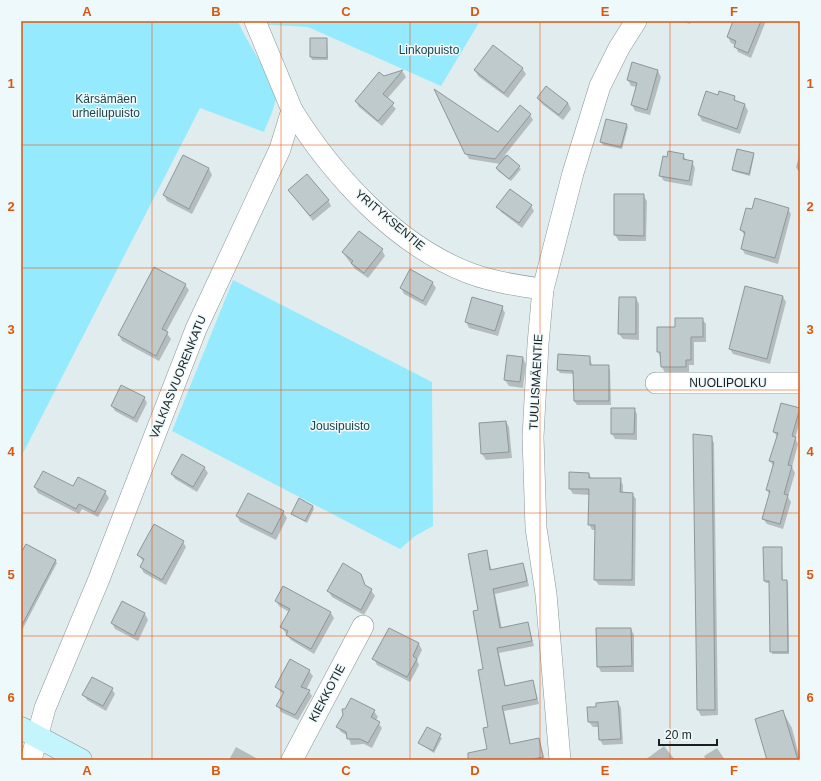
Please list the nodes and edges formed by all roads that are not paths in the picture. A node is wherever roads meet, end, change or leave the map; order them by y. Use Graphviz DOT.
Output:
graph roads {
  1 [pos="255,21"];
  2 [pos="636,21"];
  3 [pos="292,110"];
  4 [pos="544,289"];
  5 [pos="656,383"];
  6 [pos="800,383"];
  7 [pos="363,626"];
  8 [pos="29,732"];
  9 [pos="31,760"];
  10 [pos="81,760"];
  11 [pos="292,760"];
  12 [pos="560,760"];
  1 -- 3 [label="street"];
  2 -- 4 [label="street, TUULISMÄENTIE"];
  3 -- 4 [label="street, YRITYKSENTIE"];
  3 -- 8 [label="street, VALKIASVUORENKATU"];
  4 -- 12 [label="street, TUULISMÄENTIE"];
  5 -- 6 [label="street, NUOLIPOLKU"];
  7 -- 11 [label="street, KIEKKOTIE"];
  8 -- 9 [label="street, VALKIASVUORENKATU"];
  8 -- 10 [label="street"];
}
